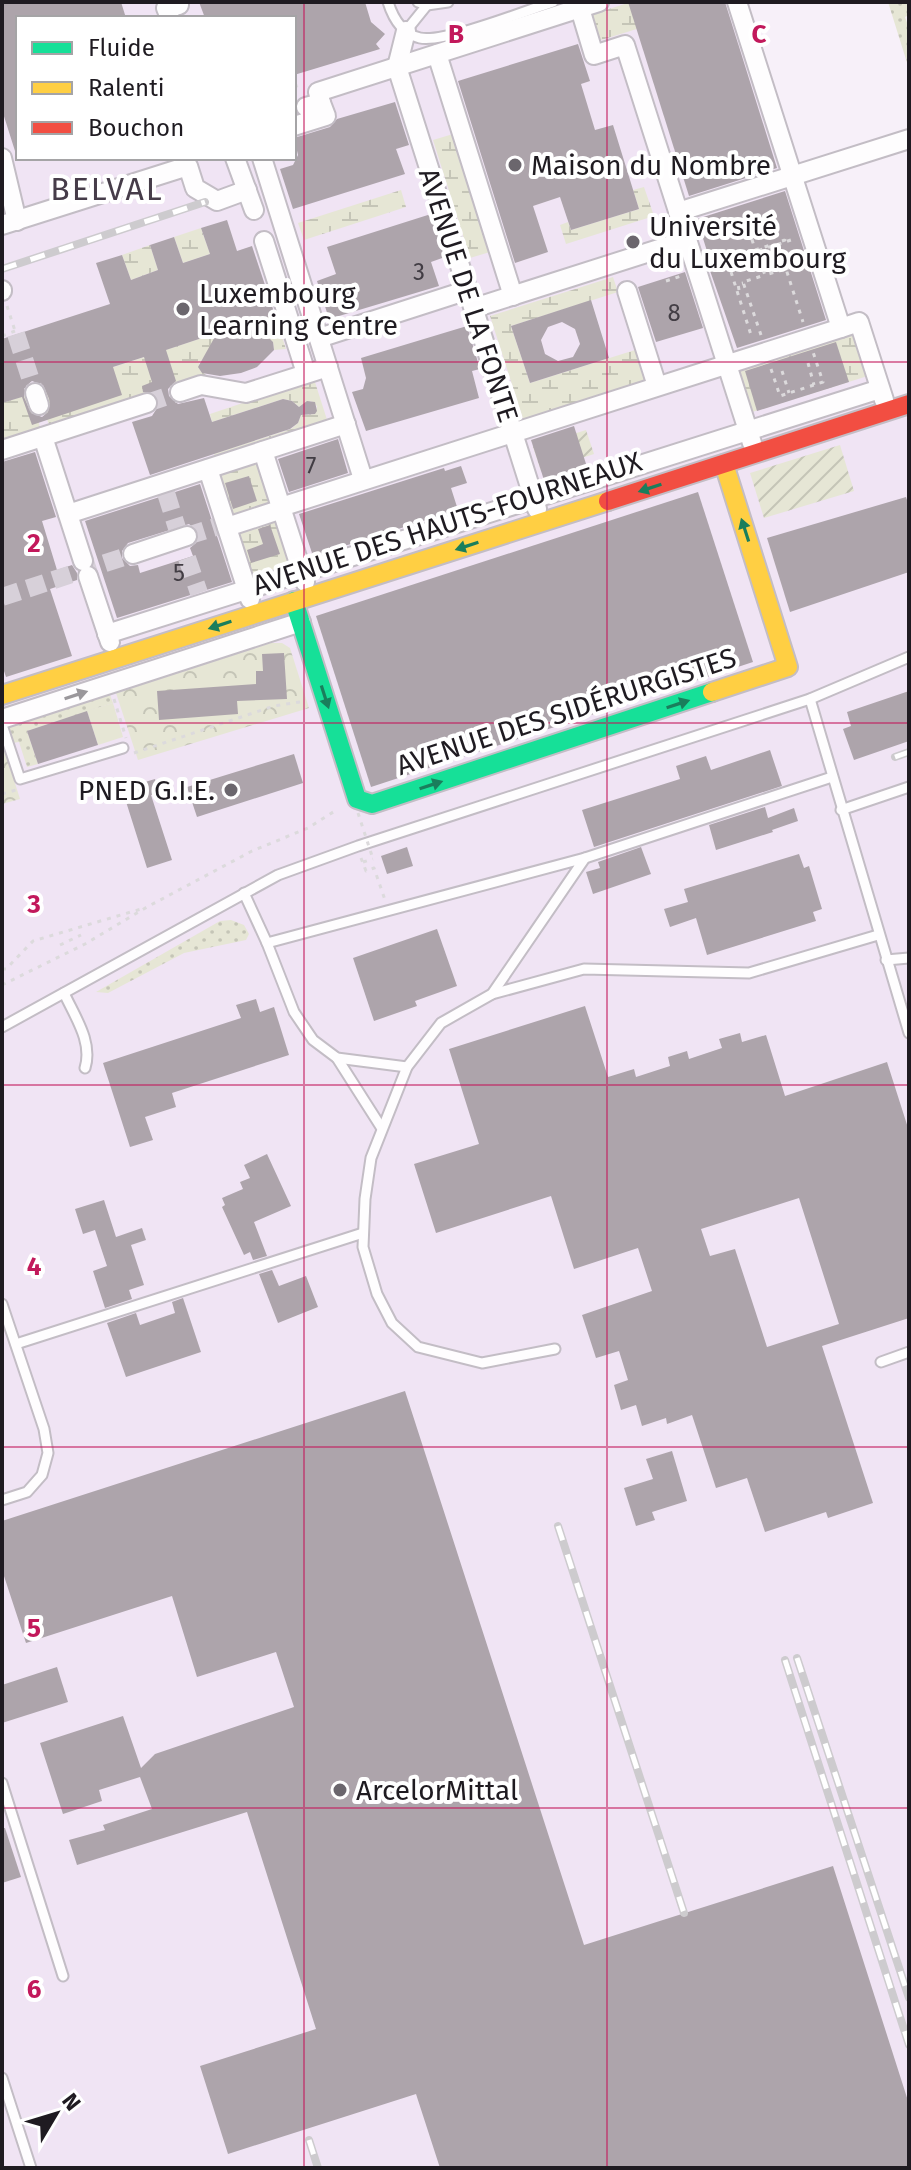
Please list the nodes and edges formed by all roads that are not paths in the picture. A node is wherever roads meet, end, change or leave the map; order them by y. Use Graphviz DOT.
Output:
graph roads {
  1 [pos="388,2"];
  2 [pos="448,2"];
  3 [pos="553,2"];
  4 [pos="599,2"];
  5 [pos="737,2"];
  6 [pos="423,4"];
  7 [pos="579,5"];
  8 [pos="406,31"];
  9 [pos="437,54"];
  10 [pos="392,68"];
  11 [pos="296,125"];
  12 [pos="909,139"];
  13 [pos="2,158"];
  14 [pos="236,160"];
  15 [pos="263,160"];
  16 [pos="186,162"];
  17 [pos="793,176"];
  18 [pos="247,190"];
  19 [pos="254,210"];
  20 [pos="678,212"];
  21 [pos="10,223"];
  22 [pos="687,240"];
  23 [pos="264,241"];
  24 [pos="618,262"];
  25 [pos="513,296"];
  26 [pos="471,299"];
  27 [pos="841,328"];
  28 [pos="319,338"];
  29 [pos="727,364"];
  30 [pos="328,367"];
  31 [pos="306,373"];
  32 [pos="657,386"];
  33 [pos="880,389"];
  34 [pos="180,392"];
  35 [pos="147,403"];
  36 [pos="909,404"];
  37 [pos="887,411"];
  38 [pos="42,418"];
  39 [pos="346,424"];
  40 [pos="513,432"];
  41 [pos="749,432"];
  42 [pos="2,450"];
  43 [pos="263,451"];
  44 [pos="756,454"];
  45 [pos="724,464"];
  46 [pos="208,469"];
  47 [pos="363,479"];
  48 [pos="534,499"];
  49 [pos="281,508"];
  50 [pos="68,514"];
  51 [pos="542,523"];
  52 [pos="225,525"];
  53 [pos="133,554"];
  54 [pos="187,558"];
  55 [pos="302,572"];
  56 [pos="247,590"];
  57 [pos="302,598"];
  58 [pos="255,613"];
  59 [pos="301,622"];
  60 [pos="107,634"];
  61 [pos="909,657"];
  62 [pos="115,659"];
  63 [pos="2,695"];
  64 [pos="810,699"];
  65 [pos="2,722"];
  66 [pos="123,748"];
  67 [pos="832,777"];
  68 [pos="909,787"];
  69 [pos="841,810"];
  70 [pos="585,858"];
  71 [pos="244,893"];
  72 [pos="878,935"];
  73 [pos="267,943"];
  74 [pos="909,958"];
  75 [pos="886,960"];
  76 [pos="64,993"];
  77 [pos="492,994"];
  78 [pos="2,1027"];
  79 [pos="909,1033"];
  80 [pos="337,1058"];
  81 [pos="407,1067"];
  82 [pos="85,1068"];
  83 [pos="381,1127"];
  84 [pos="363,1233"];
  85 [pos="2,1304"];
  86 [pos="16,1344"];
  87 [pos="555,1349"];
  88 [pos="909,1352"];
  89 [pos="881,1362"];
  90 [pos="2,1500"];
  91 [pos="2,1783"];
  92 [pos="63,1976"];
  93 [pos="2,2078"];
  94 [pos="31,2168"];
  1 -- 8 [label="lane"];
  2 -- 6 [label="lane"];
  3 -- 8 [label="lane"];
  4 -- 7 [label="street"];
  5 -- 17 [label="street"];
  6 -- 8 [label="lane"];
  7 -- 9 [label="street"];
  7 -- 20 [label="street"];
  8 -- 10 [label="street"];
  9 -- 10 [label="street"];
  9 -- 25 [label="street, AVENUE DE LA FONTE"];
  10 -- 11 [label="street"];
  10 -- 26 [label="street, AVENUE DE LA FONTE"];
  12 -- 17 [label="street"];
  13 -- 21 [label="street"];
  14 -- 18 [label="street"];
  15 -- 28 [label="street"];
  16 -- 18 [label="street"];
  16 -- 21 [label="street"];
  17 -- 20 [label="street"];
  17 -- 27 [label="street"];
  18 -- 19 [label="street"];
  20 -- 22 [label="street"];
  22 -- 24 [label="street"];
  22 -- 29 [label="street"];
  23 -- 31 [label="street"];
  24 -- 25 [label="street"];
  24 -- 32 [label="street"];
  25 -- 26 [label="street"];
  26 -- 28 [label="street"];
  26 -- 40 [label="street, AVENUE DE LA FONTE"];
  27 -- 29 [label="street"];
  27 -- 33 [label="street"];
  28 -- 30 [label="street"];
  29 -- 32 [label="street"];
  29 -- 41 [label="street"];
  30 -- 31 [label="street"];
  30 -- 39 [label="street"];
  31 -- 34 [label="street"];
  32 -- 40 [label="street"];
  33 -- 37 [label="street"];
  33 -- 41 [label="street, AVENUE DES HAUTS-FOURNEAUX"];
  35 -- 38 [label="street"];
  36 -- 37 [label="street, AVENUE DES HAUTS-FOURNEAUX"];
  37 -- 44 [label="street, AVENUE DES HAUTS-FOURNEAUX"];
  38 -- 42 [label="street"];
  38 -- 50 [label="street"];
  39 -- 43 [label="street"];
  39 -- 47 [label="street"];
  40 -- 47 [label="street"];
  40 -- 48 [label="street, AVENUE DE LA FONTE"];
  41 -- 44 [label="street"];
  41 -- 48 [label="street, AVENUE DES HAUTS-FOURNEAUX"];
  43 -- 46 [label="street"];
  43 -- 49 [label="street"];
  44 -- 45 [label="street, AVENUE DES HAUTS-FOURNEAUX"];
  45 -- 51 [label="street, AVENUE DES HAUTS-FOURNEAUX, one-way"];
  59 -- 45 [label="street, AVENUE DES SIDÉRURGISTES, one-way"];
  46 -- 50 [label="street"];
  46 -- 52 [label="street"];
  47 -- 49 [label="street"];
  48 -- 51 [label="street, AVENUE DE LA FONTE"];
  48 -- 55 [label="street, AVENUE DES HAUTS-FOURNEAUX"];
  49 -- 52 [label="street"];
  49 -- 55 [label="street"];
  50 -- 60 [label="street"];
  51 -- 57 [label="street, AVENUE DES HAUTS-FOURNEAUX, one-way"];
  52 -- 56 [label="street"];
  53 -- 54 [label="street"];
  55 -- 56 [label="street, AVENUE DES HAUTS-FOURNEAUX"];
  55 -- 57 [label="street"];
  56 -- 58 [label="street"];
  56 -- 60 [label="street, AVENUE DES HAUTS-FOURNEAUX"];
  57 -- 58 [label="street, AVENUE DES HAUTS-FOURNEAUX"];
  57 -- 59 [label="street"];
  58 -- 62 [label="street, AVENUE DES HAUTS-FOURNEAUX, one-way"];
  65 -- 59 [label="street, AVENUE DES HAUTS-FOURNEAUX, one-way"];
  60 -- 62 [label="street"];
  61 -- 64 [label="lane"];
  62 -- 63 [label="street, AVENUE DES HAUTS-FOURNEAUX"];
  64 -- 67 [label="lane"];
  64 -- 71 [label="lane"];
  65 -- 66 [label="lane"];
  67 -- 69 [label="lane"];
  67 -- 70 [label="lane"];
  68 -- 69 [label="lane"];
  69 -- 72 [label="lane"];
  70 -- 73 [label="lane"];
  70 -- 77 [label="lane"];
  71 -- 73 [label="lane"];
  71 -- 76 [label="lane"];
  72 -- 75 [label="lane"];
  72 -- 77 [label="lane"];
  73 -- 80 [label="lane"];
  74 -- 75 [label="lane"];
  75 -- 79 [label="lane"];
  76 -- 78 [label="lane"];
  76 -- 82 [label="lane"];
  77 -- 81 [label="lane"];
  80 -- 81 [label="lane"];
  80 -- 83 [label="lane"];
  81 -- 83 [label="lane"];
  83 -- 84 [label="lane"];
  84 -- 86 [label="lane"];
  84 -- 87 [label="lane"];
  85 -- 86 [label="lane"];
  86 -- 90 [label="lane"];
  88 -- 89 [label="lane"];
  91 -- 92 [label="lane"];
  93 -- 94 [label="lane"];
}
